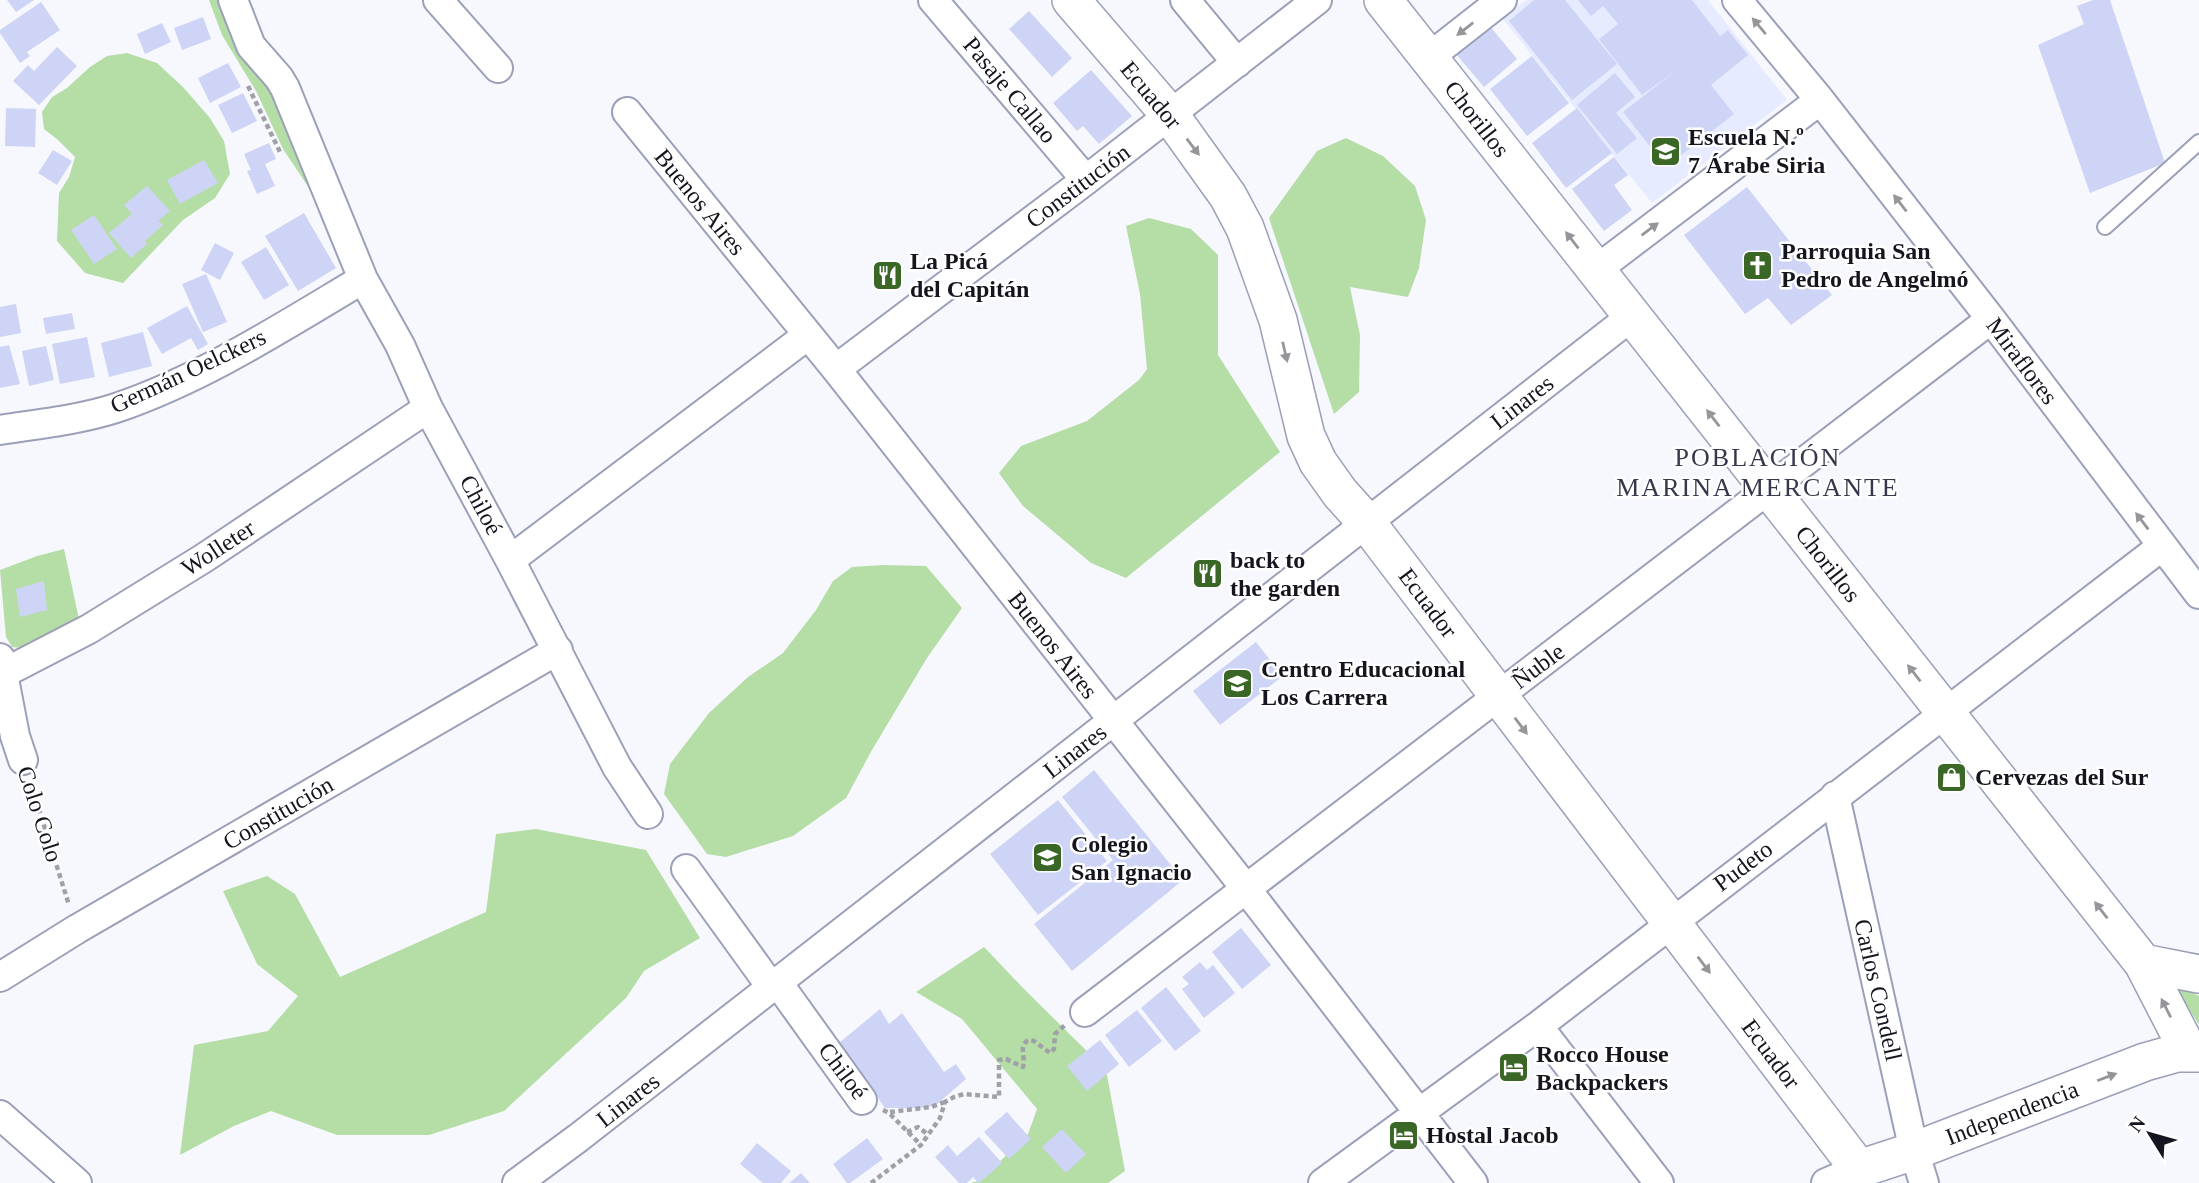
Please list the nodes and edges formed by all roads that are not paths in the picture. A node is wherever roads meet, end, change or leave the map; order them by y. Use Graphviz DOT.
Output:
graph roads {
  1 [pos="233,0"];
  2 [pos="438,0"];
  3 [pos="933,0"];
  4 [pos="1071,0"];
  5 [pos="1185,0"];
  6 [pos="1317,0"];
  7 [pos="1383,0"];
  8 [pos="1502,0"];
  9 [pos="1737,0"];
  10 [pos="1428,58"];
  11 [pos="1237,63"];
  12 [pos="498,68"];
  13 [pos="1820,100"];
  14 [pos="627,112"];
  15 [pos="1170,115"];
  16 [pos="2199,142"];
  17 [pos="1086,180"];
  18 [pos="2105,227"];
  19 [pos="1596,270"];
  20 [pos="363,279"];
  21 [pos="1632,316"];
  22 [pos="1991,320"];
  23 [pos="808,335"];
  24 [pos="836,369"];
  25 [pos="428,408"];
  26 [pos="0,430"];
  27 [pos="1769,489"];
  28 [pos="1367,523"];
  29 [pos="2161,547"];
  30 [pos="510,559"];
  31 [pos="2199,594"];
  32 [pos="558,650"];
  33 [pos="1,668"];
  34 [pos="1499,696"];
  35 [pos="1945,713"];
  36 [pos="1114,721"];
  37 [pos="23,760"];
  38 [pos="1835,796"];
  39 [pos="648,814"];
  40 [pos="686,869"];
  41 [pos="1247,890"];
  42 [pos="1671,922"];
  43 [pos="2143,963"];
  44 [pos="2199,974"];
  45 [pos="0,977"];
  46 [pos="775,985"];
  47 [pos="1085,1012"];
  48 [pos="1538,1026"];
  49 [pos="2194,1053"];
  50 [pos="862,1100"];
  51 [pos="1418,1112"];
  52 [pos="0,1115"];
  53 [pos="1919,1167"];
  54 [pos="1843,1176"];
  55 [pos="77,1183"];
  56 [pos="517,1183"];
  57 [pos="1323,1183"];
  58 [pos="1473,1183"];
  59 [pos="1659,1183"];
  1 -- 20 [label="street, Chiloé"];
  2 -- 12 [label="street"];
  3 -- 17 [label="street, Pasaje Callao"];
  4 -- 15 [label="street, Ecuador"];
  5 -- 11 [label="street"];
  6 -- 11 [label="street, Constitución"];
  7 -- 10 [label="street, Chorillos"];
  8 -- 10 [label="street, one-way"];
  13 -- 9 [label="street, Miraflores, one-way"];
  19 -- 10 [label="street, Chorillos, one-way"];
  11 -- 15 [label="street, Constitución"];
  19 -- 13 [label="street, one-way"];
  22 -- 13 [label="street, Miraflores, one-way"];
  14 -- 23 [label="street, Buenos Aires"];
  15 -- 17 [label="street, Constitución"];
  15 -- 28 [label="street, Ecuador, one-way"];
  16 -- 18 [label="lane"];
  17 -- 24 [label="street, Constitución"];
  19 -- 21 [label="street, Chorillos"];
  20 -- 25 [label="street, Chiloé"];
  20 -- 26 [label="street, Germán Oelckers"];
  27 -- 21 [label="street, Chorillos, one-way"];
  21 -- 28 [label="street, Linares"];
  22 -- 27 [label="street, Ñuble"];
  29 -- 22 [label="street, Miraflores, one-way"];
  23 -- 24 [label="street, Buenos Aires"];
  23 -- 30 [label="street"];
  24 -- 36 [label="street, Buenos Aires"];
  25 -- 30 [label="street, Chiloé"];
  25 -- 33 [label="street, Wolleter"];
  27 -- 34 [label="street, Ñuble"];
  35 -- 27 [label="street, Chorillos, one-way"];
  28 -- 34 [label="street, Ecuador"];
  28 -- 36 [label="street, Linares"];
  29 -- 31 [label="street, Miraflores"];
  29 -- 35 [label="street, Pudeto"];
  30 -- 32 [label="street, Chiloé"];
  32 -- 39 [label="street, Chiloé"];
  32 -- 45 [label="street, Constitución"];
  33 -- 37 [label="street, Colo Colo"];
  34 -- 41 [label="street, Ñuble"];
  34 -- 42 [label="street, Ecuador, one-way"];
  35 -- 38 [label="street, Pudeto"];
  43 -- 35 [label="street, Chorillos, one-way"];
  36 -- 41 [label="street, Buenos Aires"];
  36 -- 46 [label="street, Linares"];
  38 -- 42 [label="street, Pudeto"];
  38 -- 53 [label="street, Carlos Condell"];
  40 -- 46 [label="street, Chiloé"];
  41 -- 47 [label="street, Ñuble"];
  41 -- 51 [label="street, Buenos Aires"];
  42 -- 48 [label="street, Pudeto"];
  42 -- 54 [label="street, Ecuador, one-way"];
  43 -- 44 [label="street"];
  49 -- 43 [label="street, Chorillos, one-way"];
  46 -- 50 [label="street, Chiloé"];
  46 -- 56 [label="street, Linares"];
  48 -- 51 [label="street, Pudeto"];
  48 -- 59 [label="street"];
  53 -- 49 [label="street, Independencia, one-way"];
  51 -- 57 [label="street, Pudeto"];
  51 -- 58 [label="street, Buenos Aires"];
  52 -- 55 [label="street"];
  53 -- 54 [label="street, Independencia"];
}
